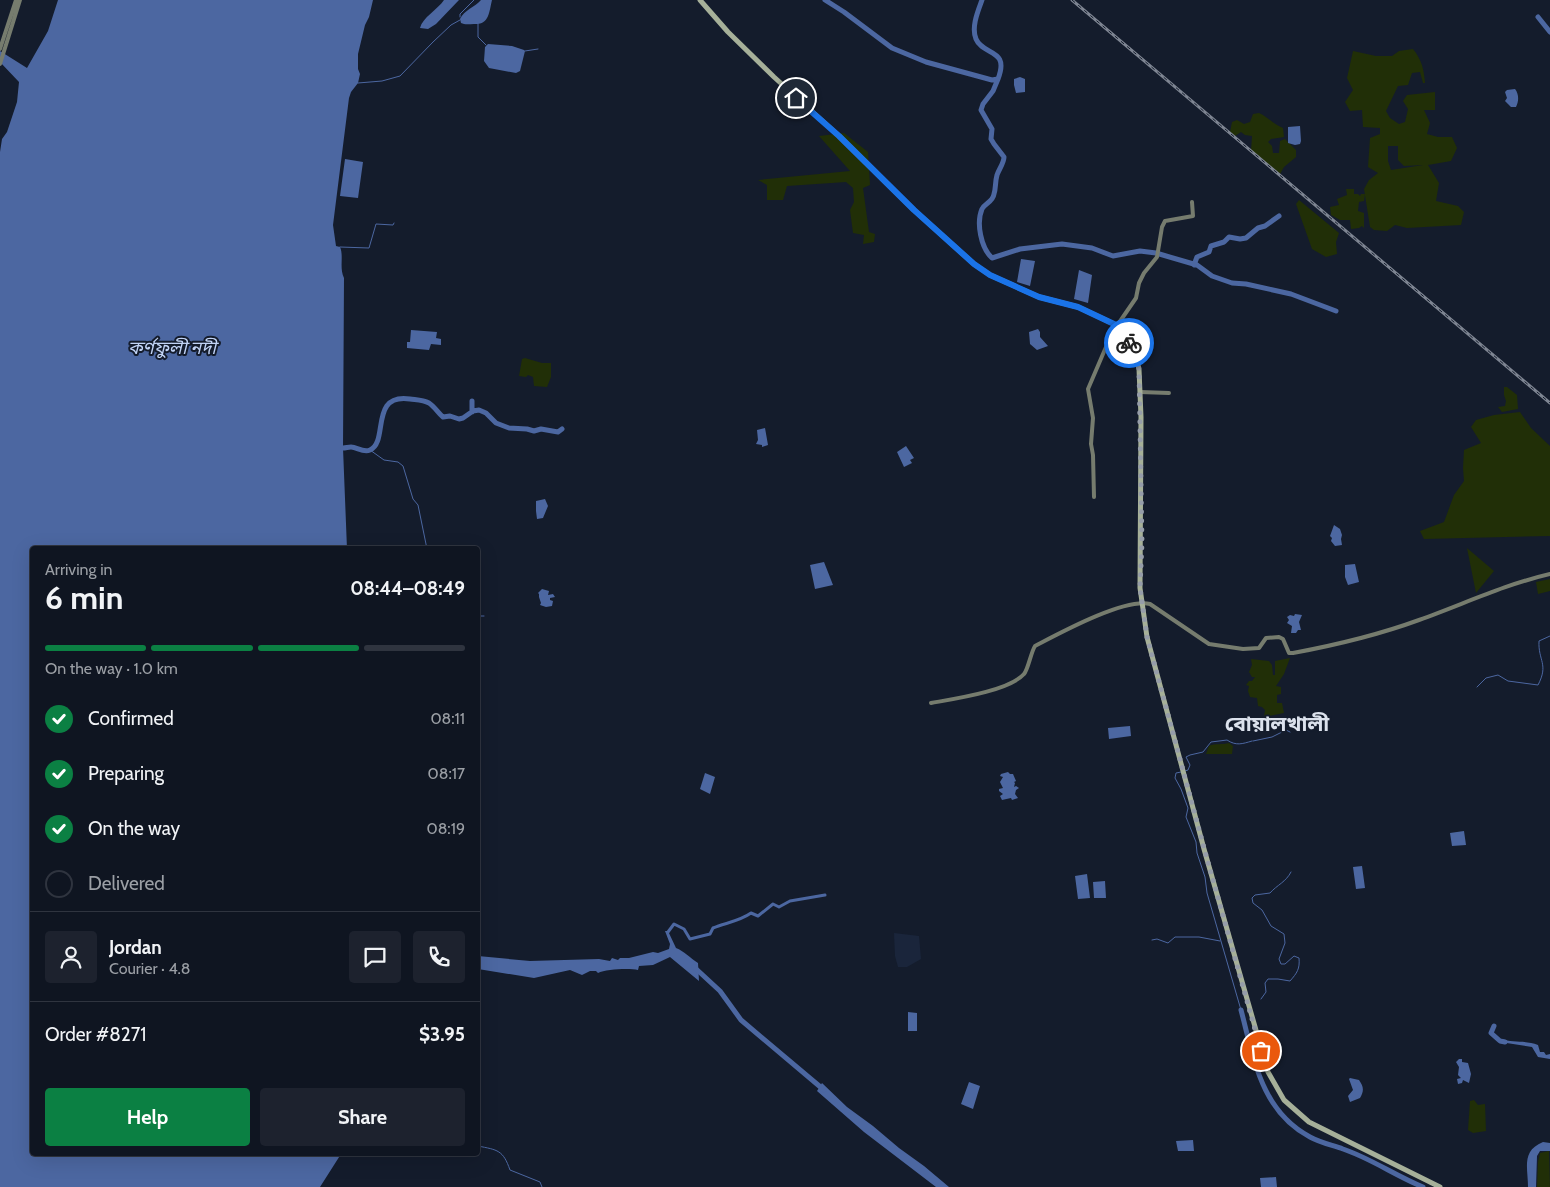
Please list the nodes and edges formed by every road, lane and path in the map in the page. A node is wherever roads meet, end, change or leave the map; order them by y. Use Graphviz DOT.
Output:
graph roads {
  1 [pos="16,0"];
  2 [pos="20,0"];
  3 [pos="700,0"];
  4 [pos="4,44"];
  5 [pos="0,49"];
  6 [pos="0,64"];
  7 [pos="1192,202"];
  8 [pos="1117,327"];
  9 [pos="1140,392"];
  10 [pos="1169,393"];
  11 [pos="1094,497"];
  12 [pos="1550,574"];
  13 [pos="1142,602"];
  14 [pos="931,703"];
  15 [pos="1440,1187"];
  1 -- 4 [label="main road"];
  2 -- 4 [label="main road"];
  3 -- 8 [label="highway"];
  4 -- 5 [label="main road"];
  4 -- 6 [label="main road"];
  7 -- 8 [label="main road"];
  8 -- 9 [label="highway"];
  8 -- 11 [label="main road"];
  9 -- 10 [label="main road"];
  9 -- 13 [label="highway"];
  12 -- 13 [label="main road"];
  13 -- 14 [label="main road"];
  13 -- 15 [label="highway"];
}
